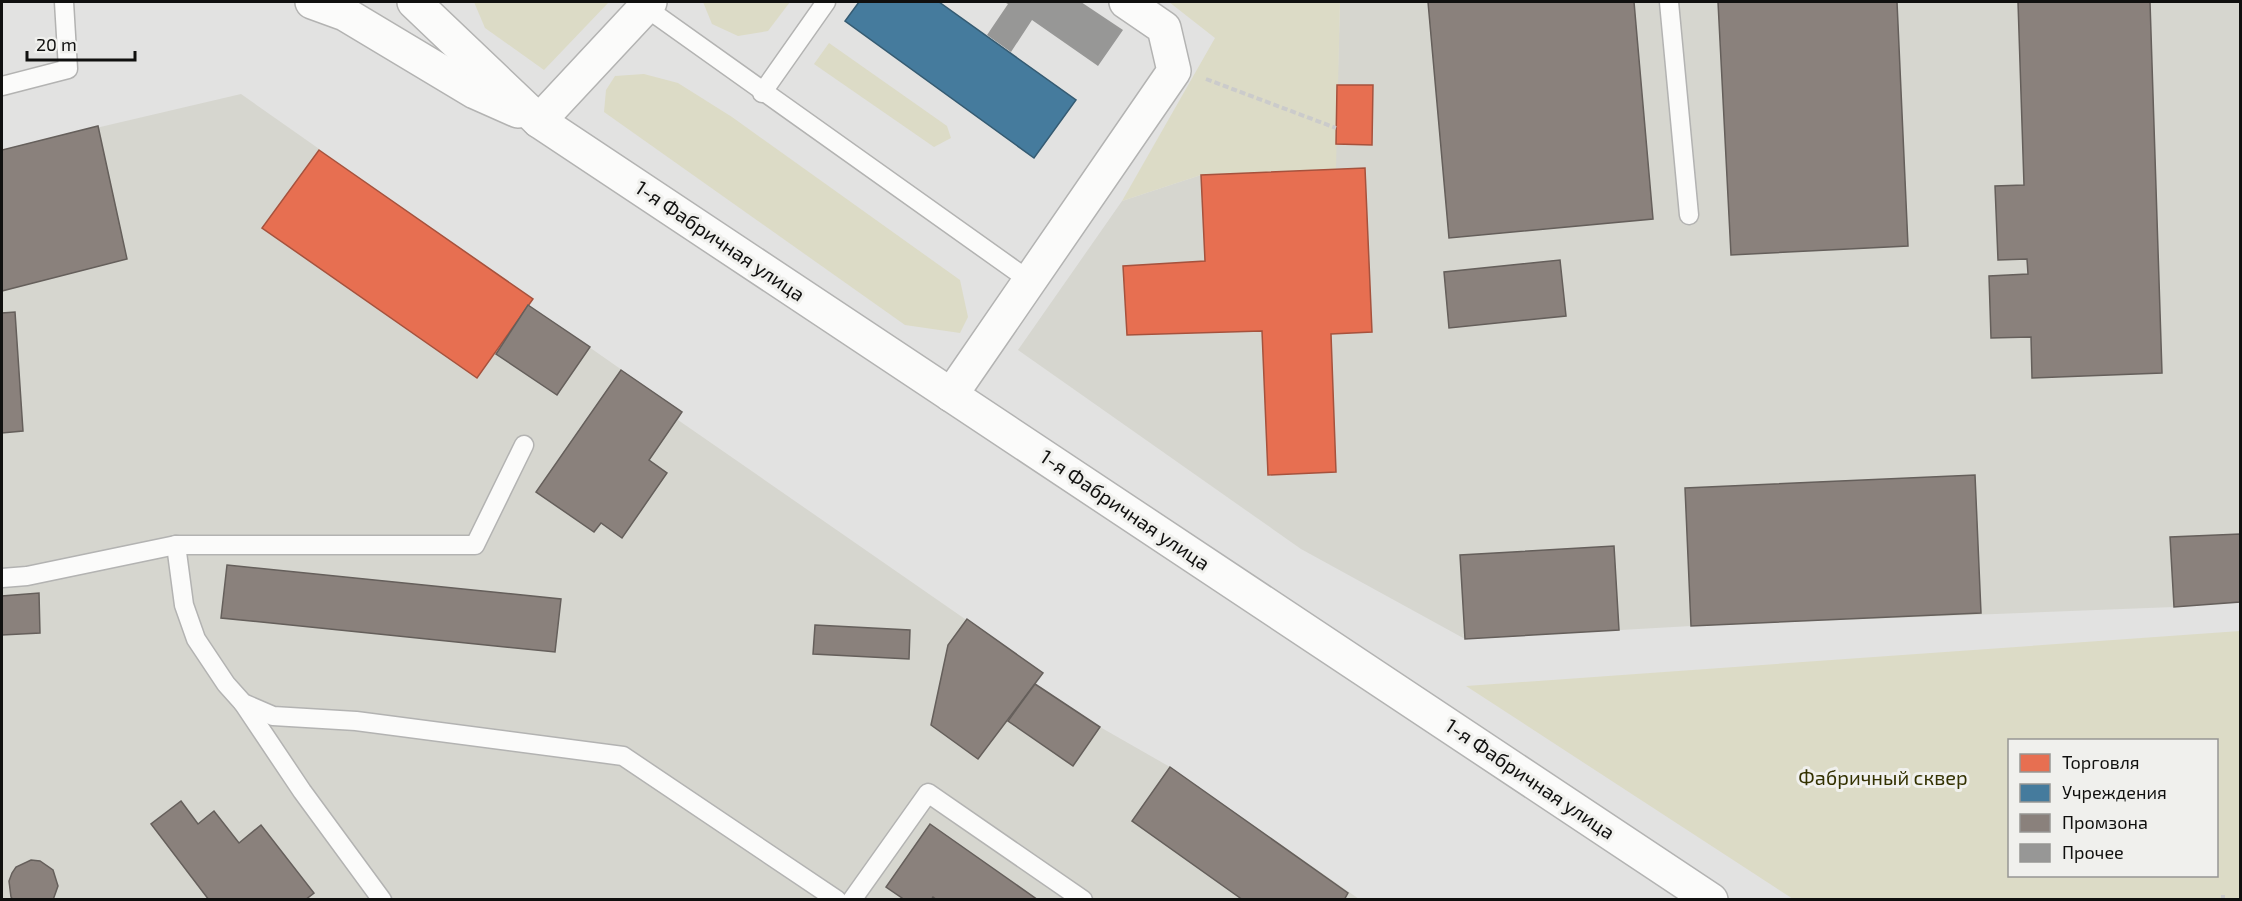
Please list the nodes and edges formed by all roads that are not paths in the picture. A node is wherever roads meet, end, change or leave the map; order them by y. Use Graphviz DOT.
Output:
graph roads {
  1 [pos="64,2"];
  2 [pos="312,2"];
  3 [pos="414,2"];
  4 [pos="826,2"];
  5 [pos="1126,2"];
  6 [pos="1669,2"];
  7 [pos="647,4"];
  8 [pos="2,86"];
  9 [pos="762,93"];
  10 [pos="539,121"];
  11 [pos="1689,214"];
  12 [pos="1030,281"];
  13 [pos="951,395"];
  14 [pos="524,445"];
  15 [pos="176,545"];
  16 [pos="2,578"];
  17 [pos="243,703"];
  18 [pos="382,900"];
  19 [pos="837,900"];
  20 [pos="852,900"];
  21 [pos="1083,900"];
  22 [pos="1711,900"];
  1 -- 8 [label="lane"];
  2 -- 10 [label="main road"];
  3 -- 10 [label="main road"];
  4 -- 9 [label="lane"];
  5 -- 12 [label="main road"];
  6 -- 11 [label="lane"];
  7 -- 9 [label="lane"];
  7 -- 10 [label="main road"];
  9 -- 12 [label="lane"];
  10 -- 13 [label="main road, 1-я Фабричная улица"];
  12 -- 13 [label="main road"];
  13 -- 22 [label="main road, 1-я Фабричная улица"];
  14 -- 15 [label="lane"];
  15 -- 16 [label="lane"];
  15 -- 17 [label="lane"];
  17 -- 18 [label="lane"];
  17 -- 19 [label="lane"];
  20 -- 21 [label="lane"];
}
